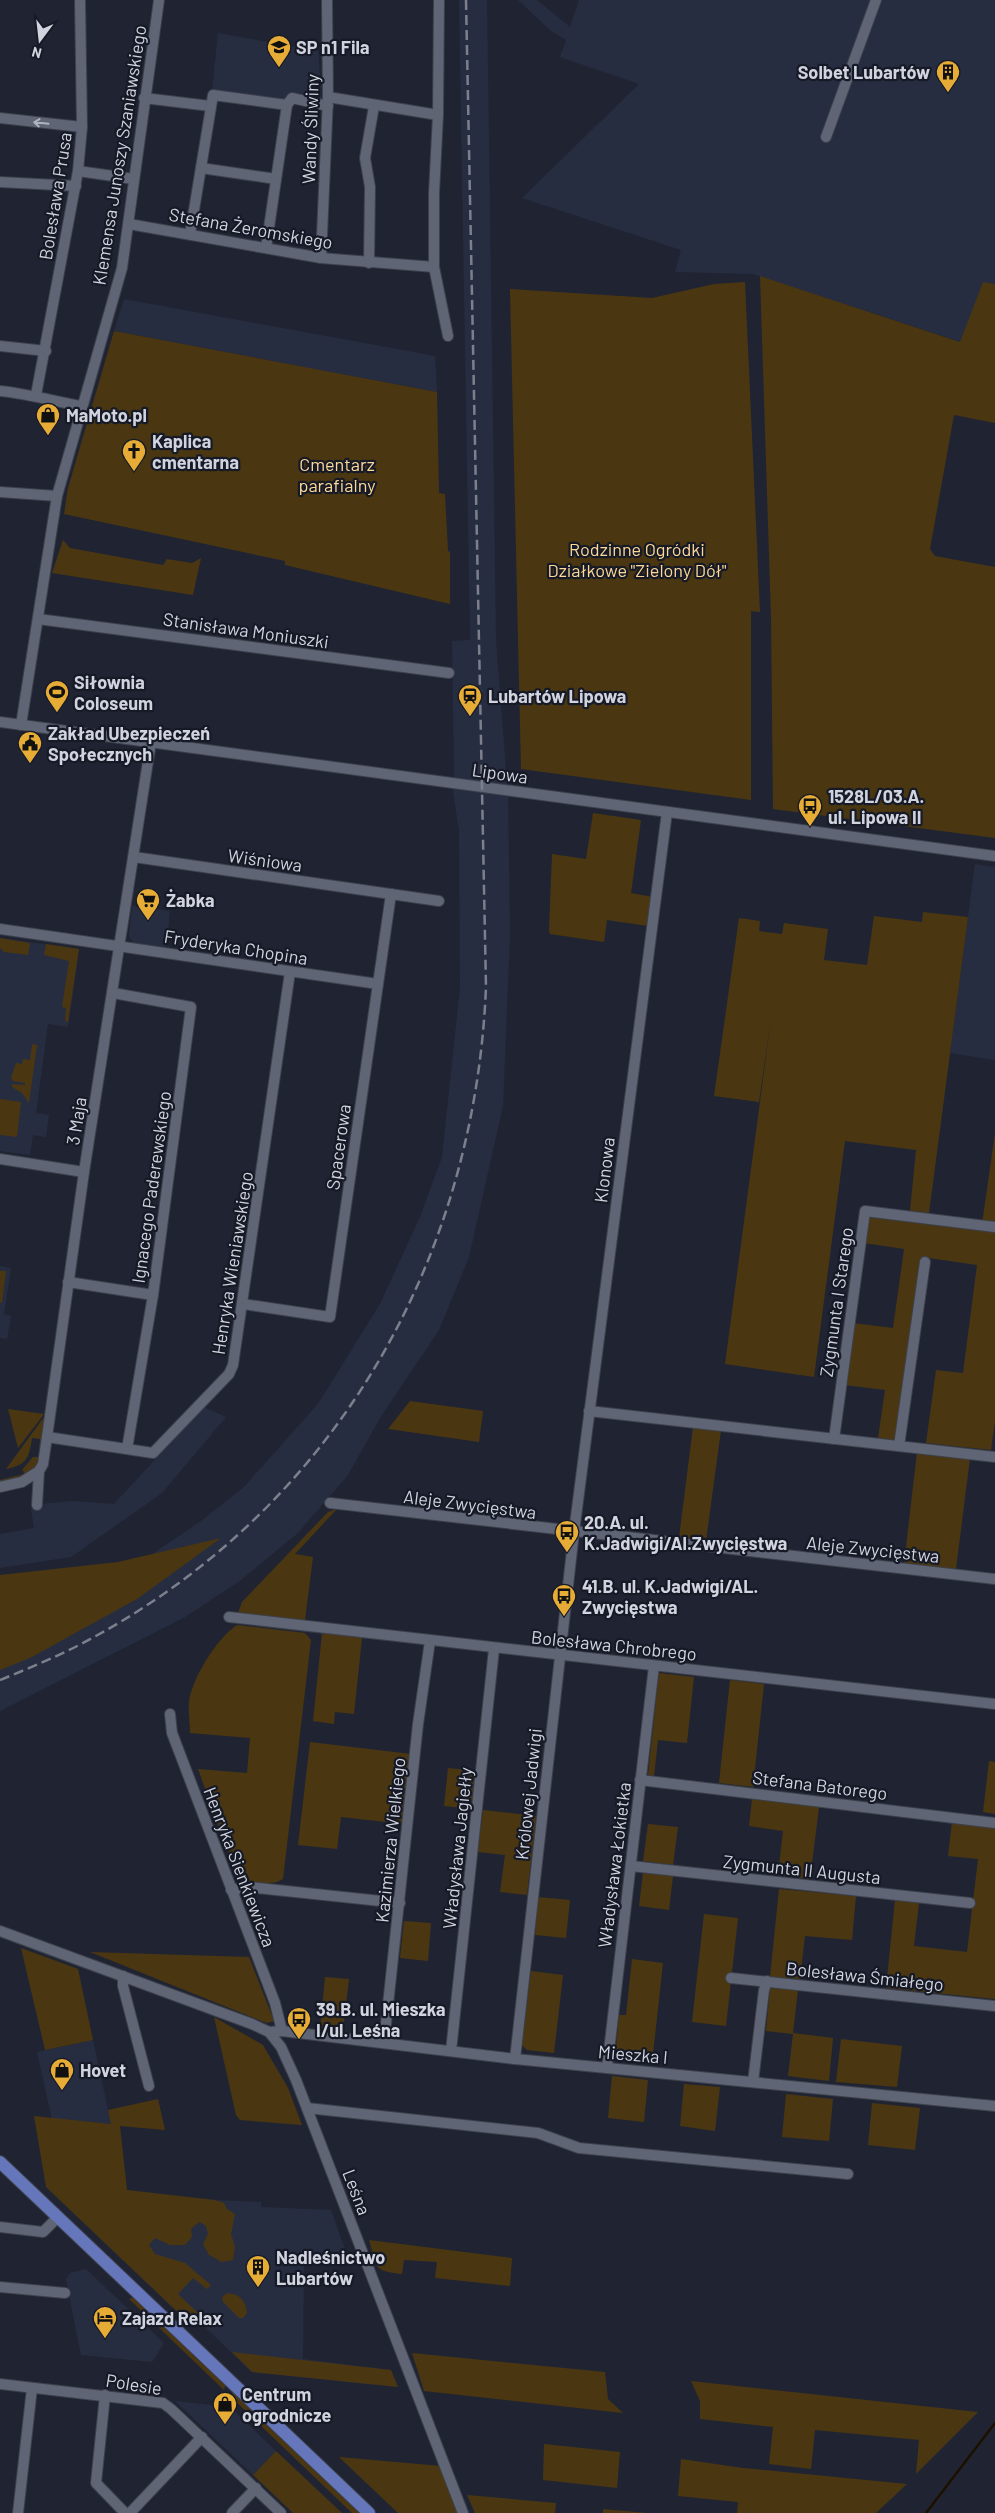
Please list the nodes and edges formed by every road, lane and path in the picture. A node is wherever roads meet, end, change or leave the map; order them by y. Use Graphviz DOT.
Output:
graph roads {
  1 [pos="80,0"];
  2 [pos="160,0"];
  3 [pos="327,0"];
  4 [pos="439,0"];
  5 [pos="876,0"];
  6 [pos="144,98"];
  7 [pos="328,101"];
  8 [pos="210,106"];
  9 [pos="286,106"];
  10 [pos="374,106"];
  11 [pos="438,115"];
  12 [pos="0,118"];
  13 [pos="82,127"];
  14 [pos="826,137"];
  15 [pos="201,168"];
  16 [pos="78,171"];
  17 [pos="134,179"];
  18 [pos="276,179"];
  19 [pos="0,182"];
  20 [pos="76,186"];
  21 [pos="129,224"];
  22 [pos="190,234"];
  23 [pos="266,248"];
  24 [pos="321,258"];
  25 [pos="369,263"];
  26 [pos="434,267"];
  27 [pos="448,336"];
  28 [pos="0,346"];
  29 [pos="46,351"];
  30 [pos="0,391"];
  31 [pos="36,395"];
  32 [pos="81,406"];
  33 [pos="0,492"];
  34 [pos="57,496"];
  35 [pos="38,619"];
  36 [pos="450,673"];
  37 [pos="0,722"];
  38 [pos="21,725"];
  39 [pos="152,742"];
  40 [pos="667,812"];
  41 [pos="995,856"];
  42 [pos="134,857"];
  43 [pos="391,894"];
  44 [pos="439,901"];
  45 [pos="0,929"];
  46 [pos="121,946"];
  47 [pos="290,972"];
  48 [pos="378,984"];
  49 [pos="113,993"];
  50 [pos="0,1159"];
  51 [pos="84,1172"];
  52 [pos="995,1227"];
  53 [pos="925,1262"];
  54 [pos="68,1282"];
  55 [pos="153,1295"];
  56 [pos="243,1304"];
  57 [pos="589,1411"];
  58 [pos="47,1437"];
  59 [pos="834,1438"];
  60 [pos="900,1446"];
  61 [pos="126,1449"];
  62 [pos="995,1456"];
  63 [pos="39,1471"];
  64 [pos="0,1487"];
  65 [pos="330,1503"];
  66 [pos="37,1505"];
  67 [pos="574,1532"];
  68 [pos="995,1579"];
  69 [pos="229,1617"];
  70 [pos="430,1640"];
  71 [pos="494,1649"];
  72 [pos="560,1654"];
  73 [pos="654,1666"];
  74 [pos="995,1704"];
  75 [pos="170,1714"];
  76 [pos="640,1780"];
  77 [pos="995,1823"];
  78 [pos="631,1866"];
  79 [pos="231,1890"];
  80 [pos="400,1903"];
  81 [pos="970,1903"];
  82 [pos="0,1931"];
  83 [pos="123,1976"];
  84 [pos="731,1978"];
  85 [pos="768,1981"];
  86 [pos="995,2006"];
  87 [pos="282,2031"];
  88 [pos="269,2032"];
  89 [pos="384,2042"];
  90 [pos="451,2051"];
  91 [pos="515,2059"];
  92 [pos="607,2068"];
  93 [pos="754,2082"];
  94 [pos="149,2086"];
  95 [pos="995,2106"];
  96 [pos="307,2108"];
  97 [pos="0,2162"];
  98 [pos="848,2174"];
  99 [pos="58,2217"];
  100 [pos="0,2227"];
  101 [pos="0,2287"];
  102 [pos="65,2293"];
  103 [pos="0,2384"];
  104 [pos="32,2388"];
  105 [pos="106,2395"];
  106 [pos="202,2437"];
  107 [pos="256,2488"];
  108 [pos="18,2513"];
  109 [pos="125,2513"];
  110 [pos="130,2513"];
  111 [pos="232,2513"];
  112 [pos="282,2513"];
  113 [pos="369,2513"];
  114 [pos="463,2513"];
  1 -- 13 [label="street, Bolesława Prusa"];
  2 -- 6 [label="street, Klemensa Junoszy Szaniawskiego"];
  3 -- 7 [label="street, Wandy Śliwiny"];
  4 -- 11 [label="street"];
  5 -- 14 [label="street"];
  6 -- 8 [label="street"];
  6 -- 17 [label="street, Klemensa Junoszy Szaniawskiego"];
  7 -- 9 [label="street"];
  7 -- 10 [label="street"];
  7 -- 24 [label="street, Wandy Śliwiny"];
  8 -- 9 [label="street"];
  8 -- 15 [label="street"];
  9 -- 18 [label="street"];
  10 -- 11 [label="street"];
  10 -- 25 [label="street"];
  11 -- 26 [label="street"];
  13 -- 12 [label="street, one-way"];
  13 -- 16 [label="street, Bolesława Prusa"];
  15 -- 18 [label="street"];
  15 -- 22 [label="street"];
  16 -- 17 [label="street"];
  16 -- 20 [label="street, Bolesława Prusa"];
  17 -- 21 [label="street, Klemensa Junoszy Szaniawskiego"];
  18 -- 23 [label="street"];
  19 -- 20 [label="street"];
  20 -- 29 [label="street, Bolesława Prusa"];
  21 -- 22 [label="street, Stefana Żeromskiego"];
  21 -- 32 [label="street, Klemensa Junoszy Szaniawskiego"];
  22 -- 23 [label="street, Stefana Żeromskiego"];
  23 -- 24 [label="street, Stefana Żeromskiego"];
  24 -- 25 [label="street, Stefana Żeromskiego"];
  25 -- 26 [label="street, Stefana Żeromskiego"];
  26 -- 27 [label="street"];
  28 -- 29 [label="street"];
  29 -- 31 [label="street, Bolesława Prusa"];
  30 -- 31 [label="street"];
  31 -- 32 [label="street"];
  32 -- 34 [label="street, Klemensa Junoszy Szaniawskiego"];
  33 -- 34 [label="street"];
  34 -- 35 [label="street, Klemensa Junoszy Szaniawskiego"];
  35 -- 36 [label="street, Stanisława Moniuszki"];
  35 -- 38 [label="street, Klemensa Junoszy Szaniawskiego"];
  37 -- 38 [label="street, Lipowa"];
  38 -- 39 [label="street, Lipowa"];
  39 -- 40 [label="street, Lipowa"];
  39 -- 42 [label="street, 3 Maja"];
  40 -- 41 [label="street, Lipowa"];
  40 -- 57 [label="street, Klonowa"];
  42 -- 43 [label="street, Wiśniowa"];
  42 -- 46 [label="street, 3 Maja"];
  43 -- 44 [label="street, Wiśniowa"];
  43 -- 48 [label="street, Spacerowa"];
  45 -- 46 [label="street, Fryderyka Chopina"];
  46 -- 47 [label="street, Fryderyka Chopina"];
  46 -- 49 [label="street, 3 Maja"];
  47 -- 48 [label="street, Fryderyka Chopina"];
  47 -- 56 [label="street, Henryka Wieniawskiego"];
  48 -- 56 [label="street, Spacerowa"];
  49 -- 51 [label="street, 3 Maja"];
  49 -- 55 [label="street, Ignacego Paderewskiego"];
  50 -- 51 [label="street"];
  51 -- 54 [label="street, 3 Maja"];
  52 -- 59 [label="street, Zygmunta I Starego"];
  53 -- 60 [label="street"];
  54 -- 55 [label="street"];
  54 -- 58 [label="street, 3 Maja"];
  55 -- 61 [label="street, Ignacego Paderewskiego"];
  56 -- 61 [label="street, Henryka Wieniawskiego"];
  57 -- 59 [label="street"];
  57 -- 67 [label="street, Klonowa"];
  58 -- 61 [label="street, Henryka Wieniawskiego"];
  58 -- 63 [label="street, 3 Maja"];
  59 -- 60 [label="street"];
  60 -- 62 [label="street"];
  63 -- 64 [label="street"];
  63 -- 66 [label="street, 3 Maja"];
  65 -- 67 [label="street, Aleje Zwycięstwa"];
  67 -- 68 [label="street, Aleje Zwycięstwa"];
  67 -- 72 [label="street, Królowej Jadwigi"];
  69 -- 70 [label="street, Bolesława Chrobrego"];
  70 -- 71 [label="street, Bolesława Chrobrego"];
  70 -- 80 [label="street, Kazimierza Wielkiego"];
  71 -- 72 [label="street, Bolesława Chrobrego"];
  71 -- 90 [label="street, Władysława Jagiełły"];
  72 -- 73 [label="street, Bolesława Chrobrego"];
  72 -- 91 [label="street, Królowej Jadwigi"];
  73 -- 74 [label="street, Bolesława Chrobrego"];
  73 -- 76 [label="street, Władysława Łokietka"];
  75 -- 79 [label="street, Henryka Sienkiewicza"];
  76 -- 77 [label="street, Stefana Batorego"];
  76 -- 78 [label="street, Władysława Łokietka"];
  78 -- 81 [label="street, Zygmunta II Augusta"];
  78 -- 92 [label="street, Władysława Łokietka"];
  79 -- 80 [label="street"];
  79 -- 87 [label="street, Henryka Sienkiewicza"];
  80 -- 89 [label="street, Kazimierza Wielkiego"];
  82 -- 83 [label="street, Leśna"];
  83 -- 88 [label="street, Leśna"];
  83 -- 94 [label="street"];
  84 -- 85 [label="street, Bolesława Śmiałego"];
  85 -- 86 [label="street, Bolesława Śmiałego"];
  85 -- 93 [label="street"];
  87 -- 88 [label="street, Mieszka I"];
  87 -- 89 [label="street, Mieszka I"];
  88 -- 96 [label="street, Leśna"];
  89 -- 90 [label="street, Mieszka I"];
  90 -- 91 [label="street, Mieszka I"];
  91 -- 92 [label="street, Mieszka I"];
  92 -- 93 [label="street, Mieszka I"];
  93 -- 95 [label="street, Mieszka I"];
  96 -- 98 [label="street"];
  96 -- 114 [label="street, Leśna"];
  97 -- 99 [label="main road"];
  99 -- 100 [label="street"];
  99 -- 113 [label="main road"];
  101 -- 102 [label="street"];
  103 -- 104 [label="street, Polesie"];
  104 -- 105 [label="street, Polesie"];
  104 -- 108 [label="street"];
  105 -- 106 [label="street, Polesie"];
  105 -- 109 [label="street"];
  106 -- 107 [label="street, Polesie"];
  106 -- 110 [label="street"];
  107 -- 111 [label="street"];
  107 -- 112 [label="street, Polesie"];
}
